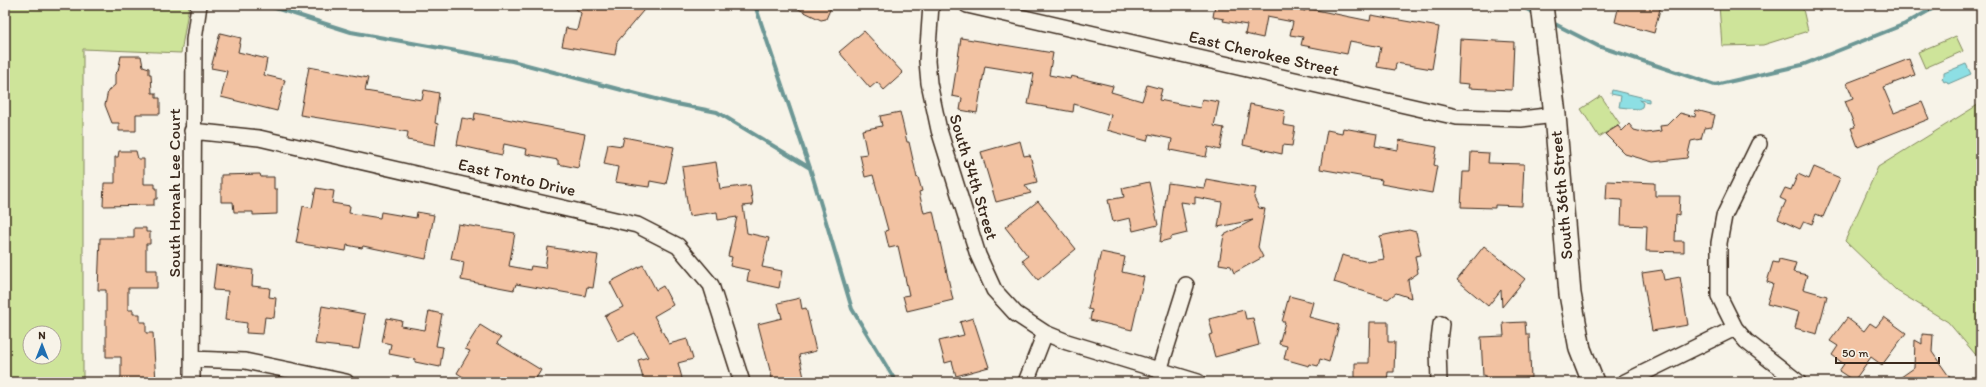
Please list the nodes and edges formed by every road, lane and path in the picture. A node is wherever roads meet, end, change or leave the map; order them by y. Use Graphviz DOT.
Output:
graph roads {
  1 [pos="199,5"];
  2 [pos="931,5"];
  3 [pos="967,5"];
  4 [pos="1542,5"];
  5 [pos="1555,115"];
  6 [pos="192,131"];
  7 [pos="1760,144"];
  8 [pos="1186,285"];
  9 [pos="1441,324"];
  10 [pos="1735,328"];
  11 [pos="1045,333"];
  12 [pos="192,359"];
  13 [pos="1159,370"];
  14 [pos="192,382"];
  15 [pos="346,382"];
  16 [pos="742,382"];
  17 [pos="1026,382"];
  18 [pos="1198,382"];
  19 [pos="1438,382"];
  20 [pos="1592,382"];
  21 [pos="1625,382"];
  22 [pos="1798,382"];
  1 -- 6 [label="street, South Honah Lee Court"];
  2 -- 11 [label="street, South 34th Street"];
  3 -- 5 [label="street, East Cherokee Street"];
  4 -- 5 [label="street, South 36th Street"];
  5 -- 20 [label="street, South 36th Street"];
  6 -- 12 [label="street, South Honah Lee Court"];
  6 -- 16 [label="street, East Tonto Drive"];
  7 -- 10 [label="street"];
  8 -- 13 [label="street"];
  9 -- 19 [label="street"];
  10 -- 21 [label="street"];
  10 -- 22 [label="street"];
  11 -- 13 [label="street, South 34th Street"];
  11 -- 17 [label="street"];
  12 -- 14 [label="street, South Honah Lee Court"];
  12 -- 15 [label="street"];
  13 -- 18 [label="street, South 34th Street"];
}
